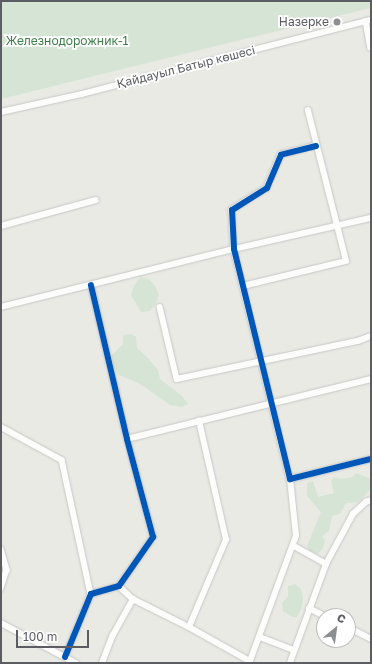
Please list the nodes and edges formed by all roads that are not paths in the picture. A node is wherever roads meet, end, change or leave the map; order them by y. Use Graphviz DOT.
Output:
graph roads {
  1 [pos="368,20"];
  2 [pos="371,48"];
  3 [pos="308,111"];
  4 [pos="1,112"];
  5 [pos="316,146"];
  6 [pos="96,200"];
  7 [pos="371,218"];
  8 [pos="1,226"];
  9 [pos="338,226"];
  10 [pos="234,249"];
  11 [pos="92,285"];
  12 [pos="243,286"];
  13 [pos="160,307"];
  14 [pos="1,308"];
  15 [pos="371,336"];
  16 [pos="261,361"];
  17 [pos="371,379"];
  18 [pos="273,404"];
  19 [pos="199,421"];
  20 [pos="1,427"];
  21 [pos="127,439"];
  22 [pos="371,459"];
  23 [pos="290,479"];
  24 [pos="371,500"];
  25 [pos="294,546"];
  26 [pos="1,549"];
  27 [pos="326,564"];
  28 [pos="118,586"];
  29 [pos="1,589"];
  30 [pos="91,594"];
  31 [pos="133,599"];
  32 [pos="309,608"];
  33 [pos="316,612"];
  34 [pos="1,623"];
  35 [pos="189,627"];
  36 [pos="356,631"];
  37 [pos="260,636"];
  38 [pos="370,638"];
  39 [pos="294,650"];
  40 [pos="65,657"];
  41 [pos="251,662"];
  42 [pos="76,663"];
  43 [pos="102,663"];
  44 [pos="290,663"];
  1 -- 2 [label="street"];
  1 -- 4 [label="street, Қайдауыл Батыр көшесі"];
  3 -- 5 [label="street"];
  5 -- 9 [label="street"];
  5 -- 10 [label="street"];
  6 -- 8 [label="street"];
  7 -- 9 [label="street"];
  9 -- 10 [label="street"];
  9 -- 12 [label="street"];
  10 -- 11 [label="street"];
  10 -- 12 [label="street"];
  11 -- 14 [label="street"];
  11 -- 21 [label="street"];
  12 -- 16 [label="street"];
  13 -- 16 [label="street"];
  15 -- 16 [label="street"];
  16 -- 18 [label="street"];
  17 -- 18 [label="street"];
  18 -- 19 [label="street"];
  18 -- 23 [label="street"];
  19 -- 21 [label="street"];
  19 -- 35 [label="street"];
  20 -- 30 [label="street"];
  21 -- 28 [label="street"];
  22 -- 23 [label="street"];
  23 -- 25 [label="street"];
  24 -- 27 [label="street"];
  25 -- 27 [label="street"];
  25 -- 37 [label="street"];
  26 -- 29 [label="street"];
  27 -- 32 [label="street"];
  28 -- 30 [label="street"];
  28 -- 31 [label="street"];
  30 -- 40 [label="street"];
  31 -- 35 [label="street"];
  31 -- 43 [label="street"];
  32 -- 33 [label="street"];
  32 -- 39 [label="street"];
  34 -- 40 [label="street"];
  35 -- 41 [label="street"];
  36 -- 38 [label="street"];
  37 -- 39 [label="street"];
  37 -- 41 [label="street"];
  39 -- 44 [label="street"];
  40 -- 42 [label="street"];
}
